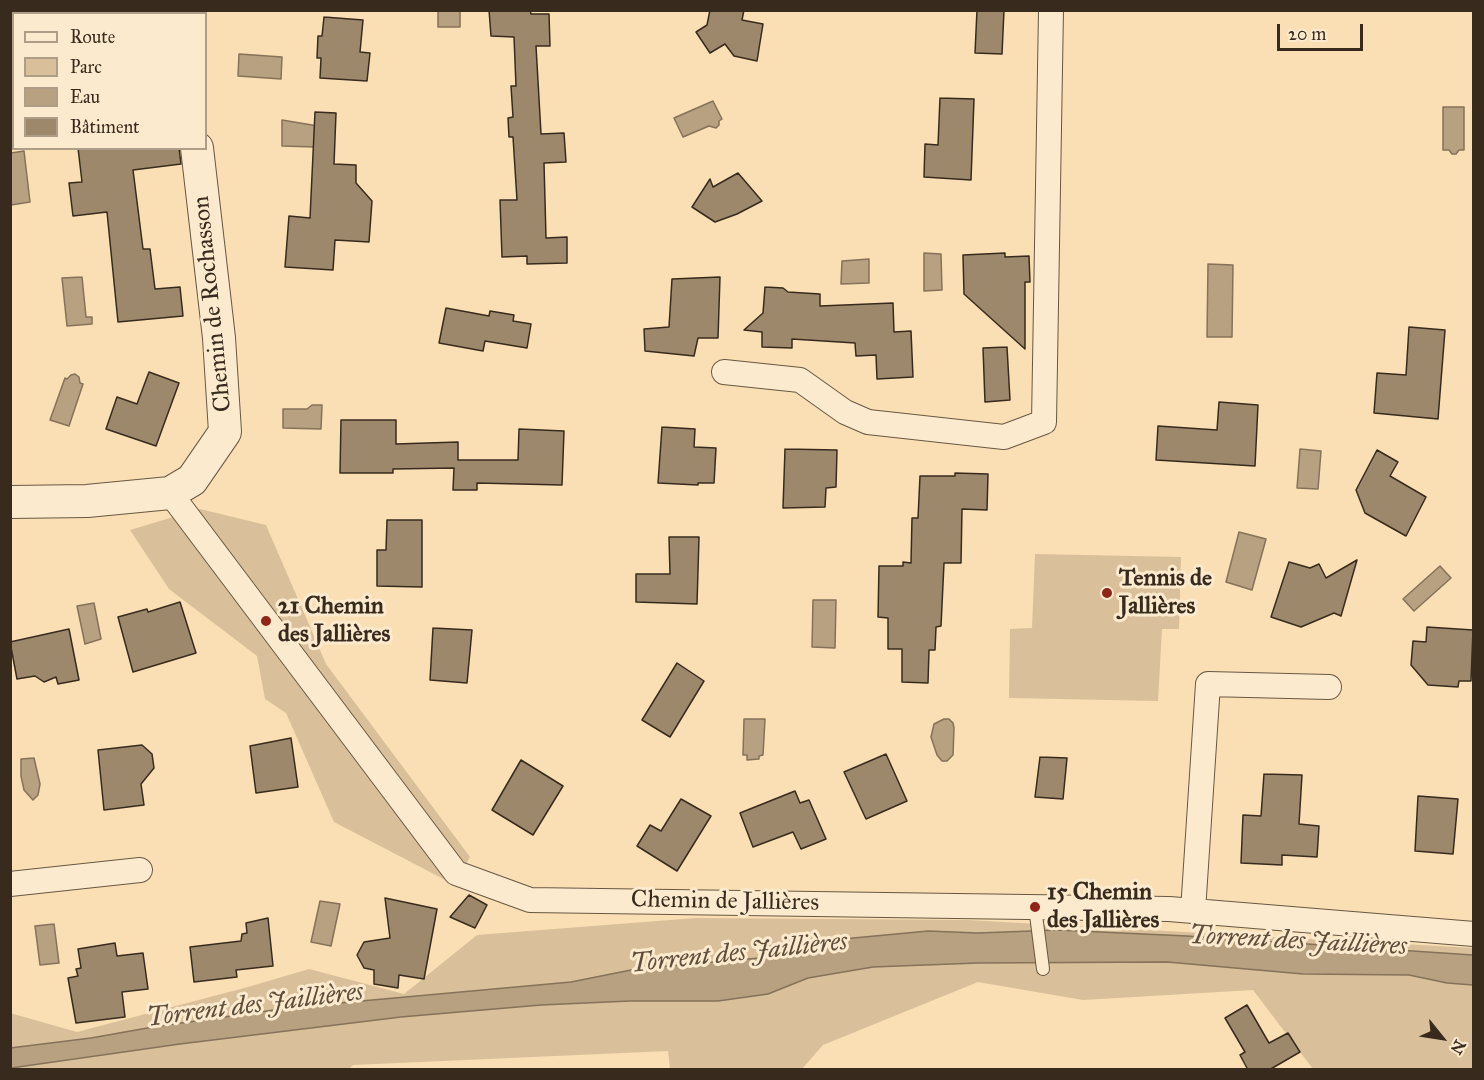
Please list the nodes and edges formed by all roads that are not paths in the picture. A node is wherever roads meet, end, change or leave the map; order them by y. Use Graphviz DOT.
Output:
graph roads {
  1 [pos="1050,10"];
  2 [pos="197,150"];
  3 [pos="724,372"];
  4 [pos="170,493"];
  5 [pos="10,502"];
  6 [pos="1329,687"];
  7 [pos="140,870"];
  8 [pos="10,884"];
  9 [pos="1193,911"];
  10 [pos="1036,915"];
  11 [pos="1473,934"];
  12 [pos="1043,969"];
  1 -- 3 [label="street"];
  2 -- 4 [label="street, Chemin de Rochasson"];
  4 -- 5 [label="street, Chemin de Rochasson"];
  4 -- 10 [label="street, Chemin de Jallières"];
  6 -- 9 [label="street"];
  7 -- 8 [label="street"];
  9 -- 10 [label="street, Chemin de Jallières"];
  9 -- 11 [label="street, Chemin de Jallières"];
  10 -- 12 [label="lane"];
}
